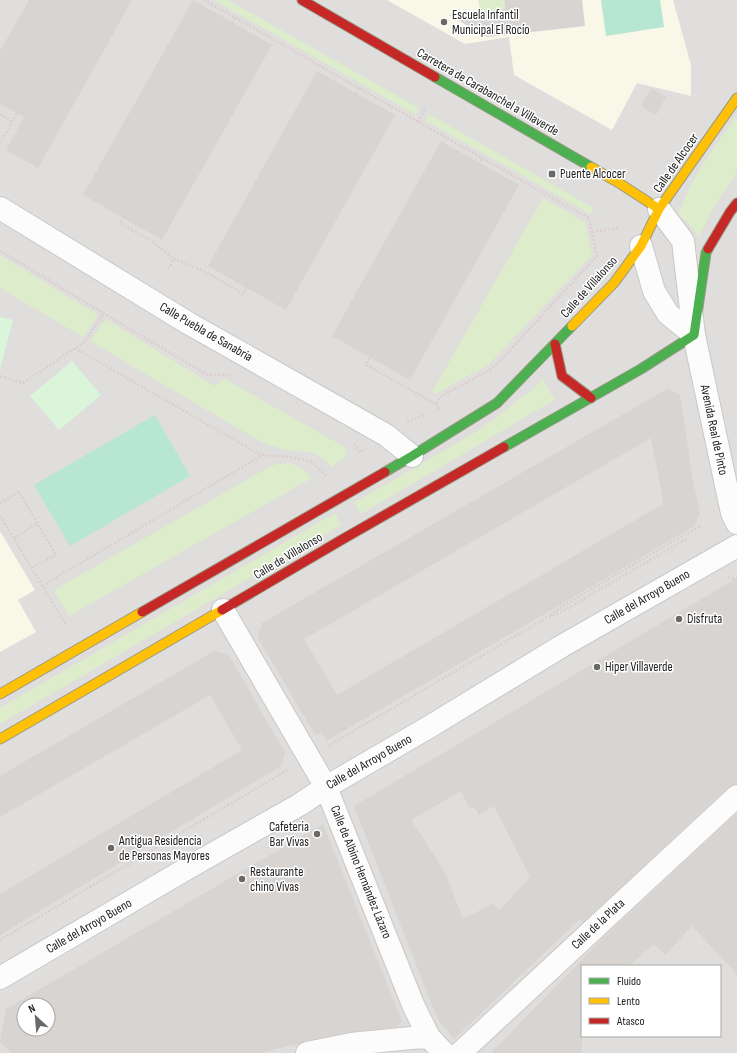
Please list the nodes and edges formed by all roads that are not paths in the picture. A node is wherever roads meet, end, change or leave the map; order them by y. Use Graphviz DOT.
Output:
graph roads {
  1 [pos="302,0"];
  2 [pos="737,98"];
  3 [pos="737,203"];
  4 [pos="0,208"];
  5 [pos="659,209"];
  6 [pos="641,246"];
  7 [pos="694,335"];
  8 [pos="555,344"];
  9 [pos="591,398"];
  10 [pos="412,456"];
  11 [pos="737,523"];
  12 [pos="737,546"];
  13 [pos="223,610"];
  14 [pos="0,694"];
  15 [pos="0,739"];
  16 [pos="326,786"];
  17 [pos="737,796"];
  18 [pos="0,978"];
  19 [pos="429,1037"];
  20 [pos="307,1053"];
  21 [pos="444,1053"];
  22 [pos="460,1053"];
  1 -- 5 [label="main road, Carretera de Carabanchel a Villaverde"];
  2 -- 5 [label="main road, Calle de Alcocer"];
  3 -- 7 [label="main road"];
  4 -- 10 [label="street, Calle Puebla de Sanabria"];
  5 -- 6 [label="main road, Calle de Alcocer"];
  5 -- 7 [label="street, Avenida Real de Pinto"];
  6 -- 7 [label="street"];
  6 -- 8 [label="main road, Calle de Villalonso"];
  7 -- 9 [label="main road, Calle de Villalonso"];
  7 -- 11 [label="street, Avenida Real de Pinto"];
  8 -- 9 [label="main road"];
  8 -- 10 [label="main road, Calle de Villalonso"];
  9 -- 13 [label="main road, Calle de Villalonso"];
  10 -- 14 [label="main road, Calle de Villalonso"];
  12 -- 16 [label="street, Calle del Arroyo Bueno"];
  13 -- 15 [label="main road, Calle de Villalonso"];
  13 -- 16 [label="street, Calle de Albino Hernández Lázaro"];
  16 -- 18 [label="street, Calle del Arroyo Bueno"];
  16 -- 19 [label="street, Calle de Albino Hernández Lázaro"];
  17 -- 22 [label="street, Calle de la Plata"];
  19 -- 20 [label="street"];
  19 -- 21 [label="street, Calle de Albino Hernández Lázaro"];
}
